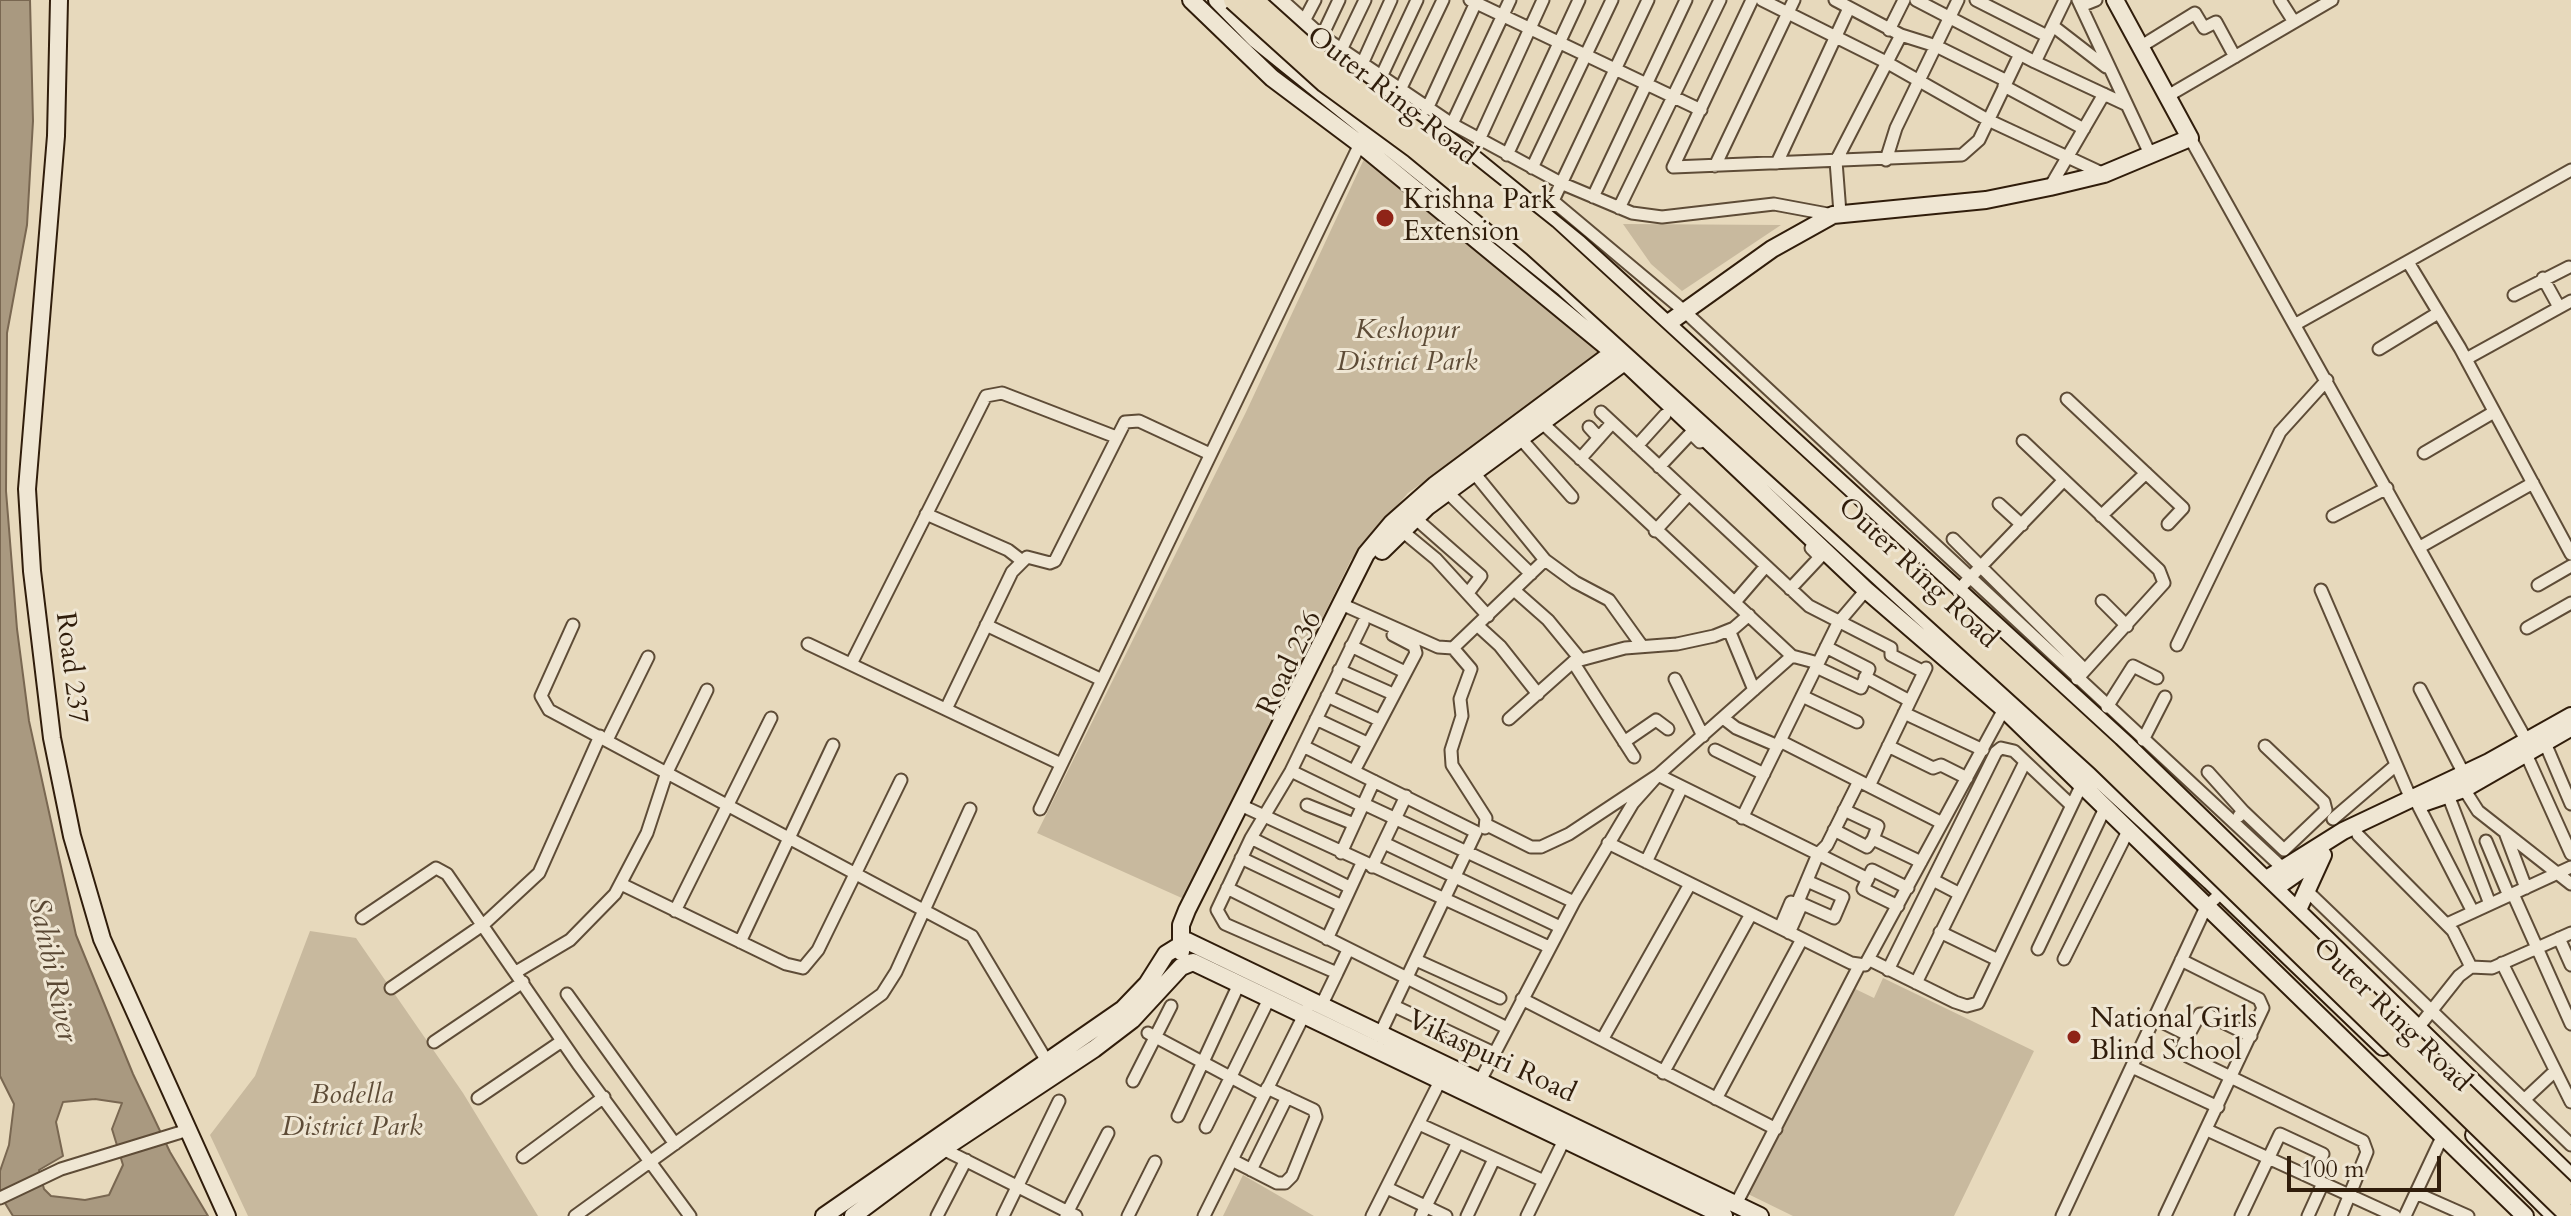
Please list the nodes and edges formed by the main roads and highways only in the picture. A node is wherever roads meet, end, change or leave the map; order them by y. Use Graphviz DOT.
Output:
graph roads {
  1 [pos="1233,0"];
  2 [pos="1254,0"];
  3 [pos="2571,1195"];
  4 [pos="2570,1216"];
  1 -- 4 [label="main road, Outer Ring Road, bridge"];
  2 -- 3 [label="main road, Outer Ring Road, bridge"];
}
